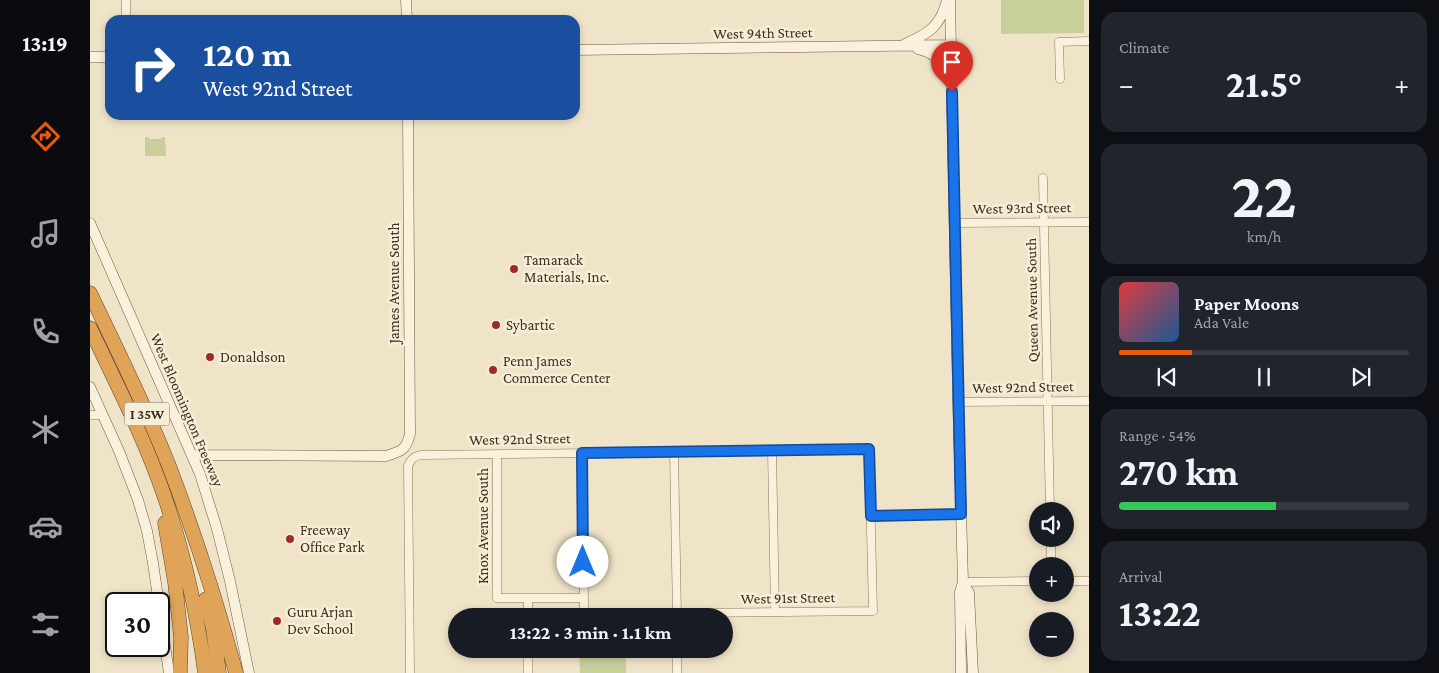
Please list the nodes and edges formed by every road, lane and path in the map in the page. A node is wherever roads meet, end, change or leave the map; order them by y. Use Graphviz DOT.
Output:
graph roads {
  1 [pos="126,0"];
  2 [pos="949,0"];
  3 [pos="126,15"];
  4 [pos="1089,41"];
  5 [pos="952,45"];
  6 [pos="900,46"];
  7 [pos="580,50"];
  8 [pos="90,57"];
  9 [pos="105,57"];
  10 [pos="1060,79"];
  11 [pos="952,92"];
  12 [pos="408,120"];
  13 [pos="1043,178"];
  14 [pos="1044,222"];
  15 [pos="1089,222"];
  16 [pos="90,223"];
  17 [pos="955,223"];
  18 [pos="90,286"];
  19 [pos="90,293"];
  20 [pos="97,308"];
  21 [pos="90,328"];
  22 [pos="90,387"];
  23 [pos="1089,401"];
  24 [pos="958,402"];
  25 [pos="1048,402"];
  26 [pos="90,415"];
  27 [pos="103,415"];
  28 [pos="772,451"];
  29 [pos="674,452"];
  30 [pos="582,453"];
  31 [pos="497,454"];
  32 [pos="192,455"];
  33 [pos="159,483"];
  34 [pos="1050,502"];
  35 [pos="961,514"];
  36 [pos="871,516"];
  37 [pos="189,522"];
  38 [pos="1029,581"];
  39 [pos="1074,581"];
  40 [pos="1089,581"];
  41 [pos="963,582"];
  42 [pos="528,598"];
  43 [pos="583,598"];
  44 [pos="528,608"];
  45 [pos="584,608"];
  46 [pos="676,608"];
  47 [pos="775,612"];
  48 [pos="733,613"];
  49 [pos="528,658"];
  50 [pos="677,658"];
  51 [pos="169,673"];
  52 [pos="180,673"];
  53 [pos="205,673"];
  54 [pos="219,673"];
  55 [pos="236,673"];
  56 [pos="249,673"];
  57 [pos="410,673"];
  58 [pos="528,673"];
  59 [pos="677,673"];
  60 [pos="961,673"];
  61 [pos="973,673"];
  1 -- 3 [label="street"];
  2 -- 5 [label="street"];
  2 -- 6 [label="street"];
  4 -- 10 [label="street"];
  5 -- 6 [label="street, West 94th Street"];
  5 -- 11 [label="street"];
  6 -- 7 [label="street, West 94th Street"];
  6 -- 11 [label="street"];
  8 -- 9 [label="street"];
  11 -- 17 [label="street"];
  12 -- 32 [label="street, James Avenue South"];
  13 -- 14 [label="street, Queen Avenue South"];
  14 -- 15 [label="street, West 93rd Street"];
  14 -- 17 [label="street, West 93rd Street"];
  14 -- 25 [label="street, Queen Avenue South"];
  16 -- 32 [label="street, West Bloomington Freeway"];
  17 -- 24 [label="street"];
  18 -- 20 [label="highway"];
  19 -- 20 [label="highway, I 35W"];
  20 -- 37 [label="highway, I 35W"];
  21 -- 33 [label="highway, I 35W"];
  22 -- 27 [label="street"];
  23 -- 25 [label="street, West 92nd Street"];
  24 -- 25 [label="street, West 92nd Street"];
  24 -- 35 [label="street"];
  25 -- 34 [label="street, Queen Avenue South"];
  26 -- 27 [label="street"];
  27 -- 51 [label="street"];
  28 -- 29 [label="street, West 92nd Street"];
  28 -- 36 [label="street, West 92nd Street"];
  28 -- 47 [label="street"];
  29 -- 30 [label="street, West 92nd Street"];
  29 -- 46 [label="street"];
  30 -- 31 [label="street, West 92nd Street"];
  30 -- 43 [label="street"];
  31 -- 42 [label="street, Knox Avenue South"];
  31 -- 57 [label="street, West 92nd Street"];
  32 -- 56 [label="street, West Bloomington Freeway"];
  33 -- 52 [label="highway"];
  33 -- 53 [label="highway, I 35W"];
  35 -- 36 [label="street"];
  35 -- 41 [label="street"];
  36 -- 47 [label="street, West 91st Street"];
  37 -- 54 [label="highway, I 35W"];
  37 -- 55 [label="highway"];
  38 -- 41 [label="street"];
  39 -- 40 [label="street"];
  41 -- 60 [label="street"];
  41 -- 61 [label="street"];
  42 -- 43 [label="street"];
  42 -- 44 [label="street"];
  43 -- 45 [label="street, West 91st Street"];
  47 -- 48 [label="street, West 91st Street"];
  49 -- 58 [label="street"];
  50 -- 59 [label="street"];
}
